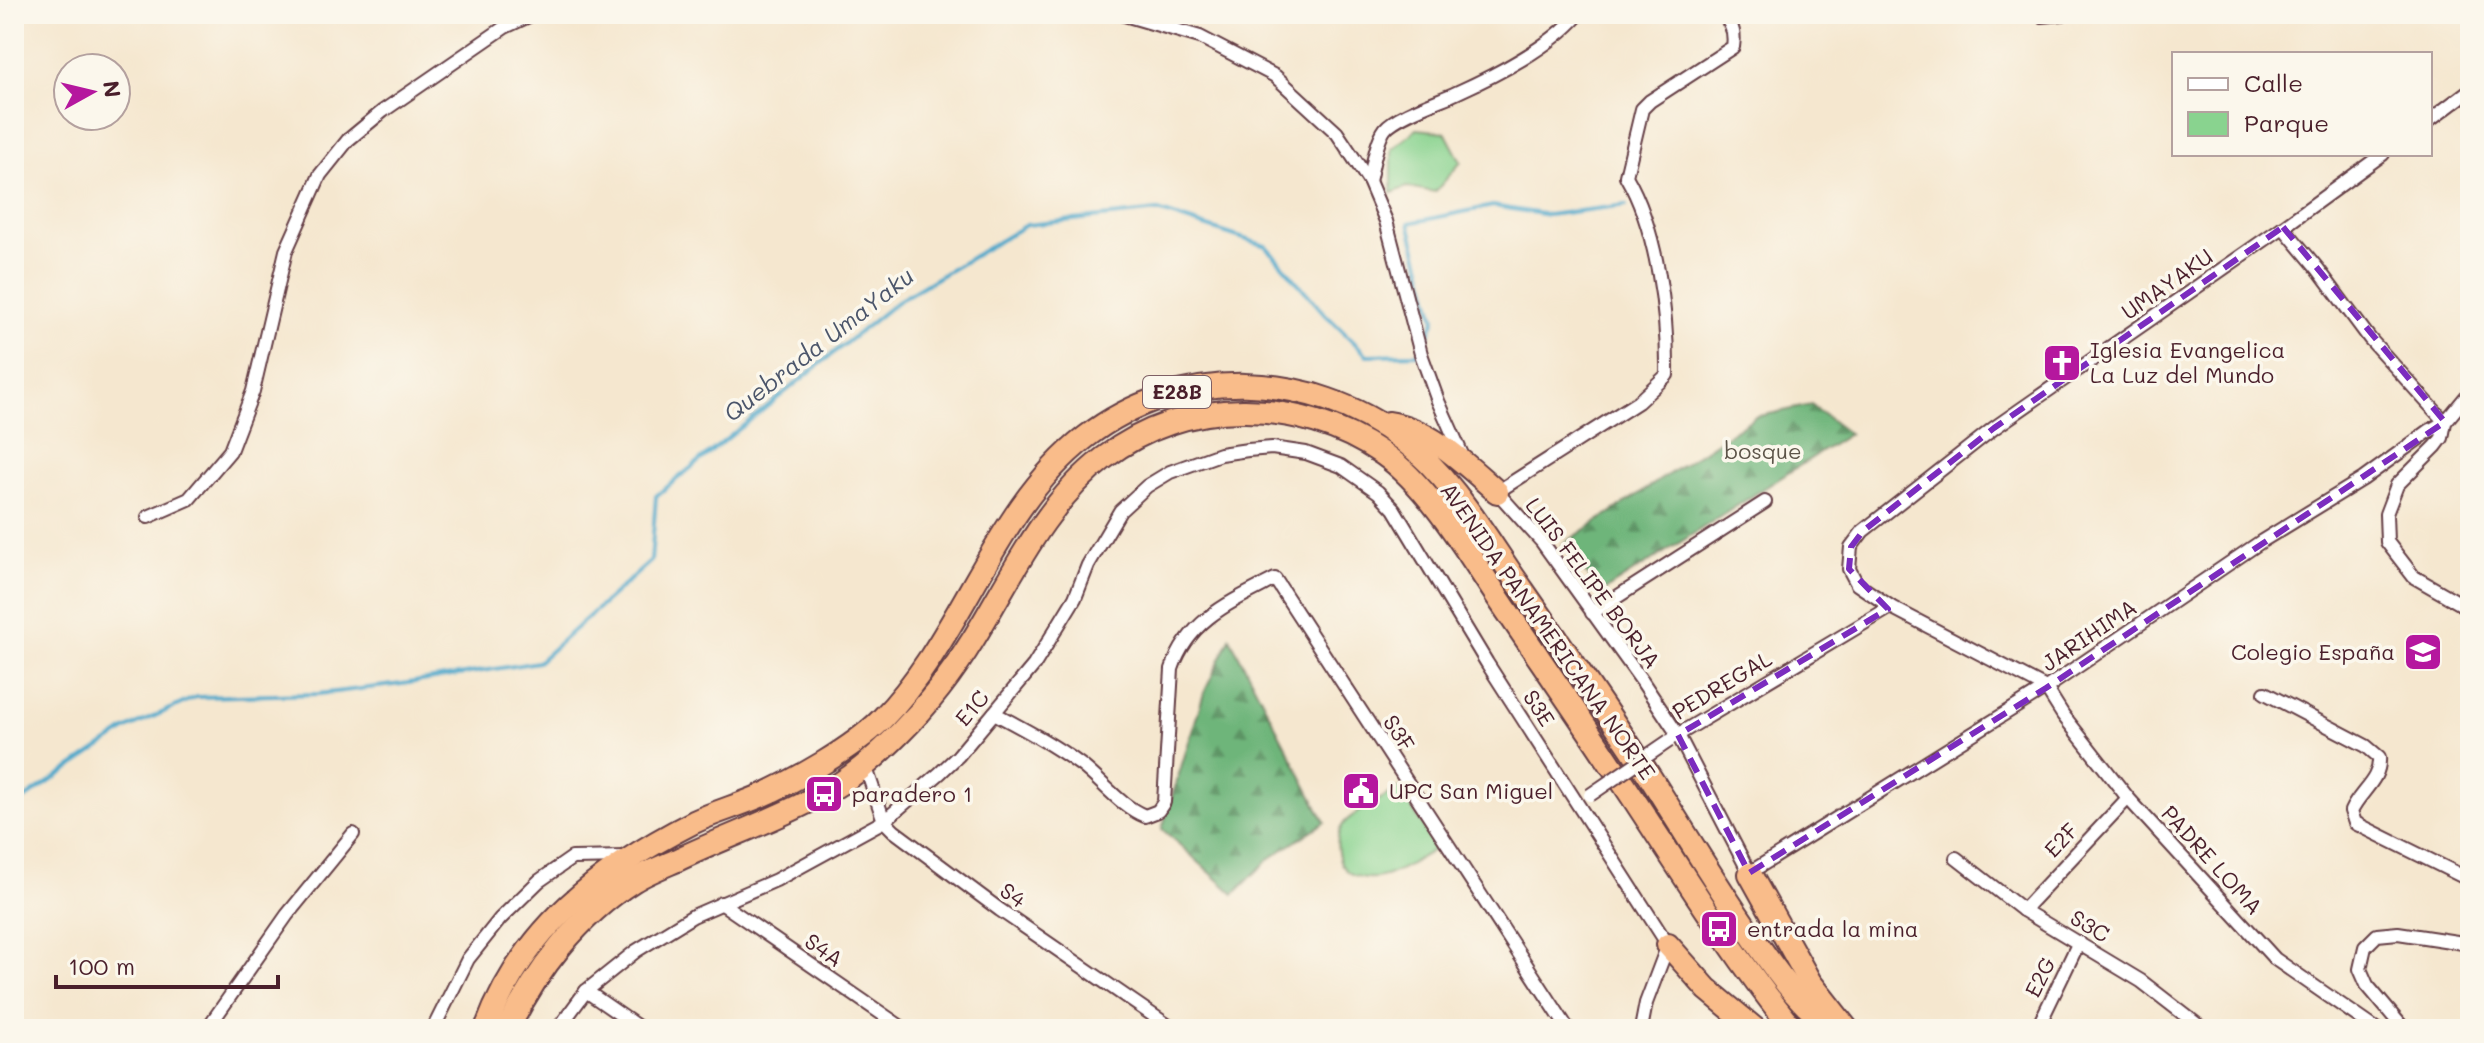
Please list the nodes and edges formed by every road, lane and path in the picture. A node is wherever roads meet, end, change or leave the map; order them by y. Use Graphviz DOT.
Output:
graph roads {
  1 [pos="533,14"];
  2 [pos="1121,14"];
  3 [pos="1579,14"];
  4 [pos="1721,14"];
  5 [pos="2033,14"];
  6 [pos="2063,14"];
  7 [pos="2470,90"];
  8 [pos="2432,118"];
  9 [pos="2380,156"];
  10 [pos="1369,181"];
  11 [pos="2283,227"];
  12 [pos="2470,392"];
  13 [pos="1371,420"];
  14 [pos="2445,422"];
  15 [pos="1467,465"];
  16 [pos="1378,492"];
  17 [pos="1497,492"];
  18 [pos="1765,502"];
  19 [pos="148,517"];
  20 [pos="1891,607"];
  21 [pos="2470,609"];
  22 [pos="1592,613"];
  23 [pos="2046,688"];
  24 [pos="2265,693"];
  25 [pos="994,713"];
  26 [pos="1673,738"];
  27 [pos="865,765"];
  28 [pos="2128,798"];
  29 [pos="1577,803"];
  30 [pos="884,821"];
  31 [pos="353,834"];
  32 [pos="634,857"];
  33 [pos="1956,858"];
  34 [pos="1750,874"];
  35 [pos="2470,880"];
  36 [pos="721,903"];
  37 [pos="2023,910"];
  38 [pos="2079,942"];
  39 [pos="2470,944"];
  40 [pos="1668,945"];
  41 [pos="586,991"];
  42 [pos="2188,1025"];
  43 [pos="207,1029"];
  44 [pos="433,1029"];
  45 [pos="486,1029"];
  46 [pos="508,1029"];
  47 [pos="558,1029"];
  48 [pos="641,1029"];
  49 [pos="904,1029"];
  50 [pos="1171,1029"];
  51 [pos="1568,1029"];
  52 [pos="1641,1029"];
  53 [pos="1755,1029"];
  54 [pos="1793,1029"];
  55 [pos="1831,1029"];
  56 [pos="1847,1029"];
  57 [pos="2037,1029"];
  58 [pos="2203,1029"];
  59 [pos="2376,1029"];
  60 [pos="2404,1029"];
  1 -- 19 [label="street"];
  2 -- 10 [label="street"];
  3 -- 10 [label="street"];
  4 -- 17 [label="street, LUIS FELIPE BORJA"];
  5 -- 6 [label="street"];
  7 -- 8 [label="street"];
  9 -- 11 [label="street, UMAYAKU"];
  10 -- 15 [label="street"];
  11 -- 14 [label="street"];
  11 -- 20 [label="street, UMAYAKU"];
  12 -- 14 [label="street"];
  13 -- 15 [label="highway"];
  13 -- 32 [label="highway, AVENIDA PANAMERICANA NORTE / E28B"];
  13 -- 55 [label="highway, AVENIDA PANAMERICANA NORTE / E28B"];
  14 -- 21 [label="street"];
  14 -- 23 [label="street, JARIHIMA"];
  15 -- 17 [label="highway"];
  16 -- 25 [label="street, E1C"];
  16 -- 29 [label="street, S3E"];
  17 -- 22 [label="street, LUIS FELIPE BORJA"];
  18 -- 22 [label="street"];
  20 -- 23 [label="street"];
  20 -- 26 [label="street, PEDREGAL"];
  22 -- 26 [label="street, LUIS FELIPE BORJA"];
  23 -- 28 [label="street, PADRE LOMA"];
  23 -- 34 [label="street, JARIHIMA"];
  24 -- 35 [label="street"];
  25 -- 30 [label="street, E1C"];
  25 -- 51 [label="street, S3F"];
  26 -- 29 [label="street, PEDREGAL, bridge"];
  26 -- 34 [label="street, LUIS FELIPE BORJA"];
  27 -- 30 [label="street"];
  27 -- 46 [label="highway, AVENIDA PANAMERICANA NORTE / E28B"];
  27 -- 54 [label="highway, AVENIDA PANAMERICANA NORTE / E28B"];
  28 -- 37 [label="street, E2F"];
  28 -- 59 [label="street, PADRE LOMA"];
  29 -- 40 [label="street, S3E"];
  30 -- 36 [label="street, E1C"];
  30 -- 50 [label="street, S4"];
  31 -- 43 [label="street"];
  32 -- 44 [label="street"];
  32 -- 45 [label="highway, AVENIDA PANAMERICANA NORTE / E28B"];
  33 -- 37 [label="street, S3C"];
  34 -- 56 [label="highway"];
  36 -- 41 [label="street, E1C"];
  36 -- 49 [label="street, S4A"];
  37 -- 38 [label="street, S3C"];
  38 -- 42 [label="street, S3C"];
  38 -- 57 [label="street, E2G"];
  39 -- 60 [label="street"];
  40 -- 52 [label="street"];
  40 -- 53 [label="highway"];
  41 -- 47 [label="street, E1C"];
  41 -- 48 [label="street"];
  42 -- 58 [label="street, S3C"];
}
